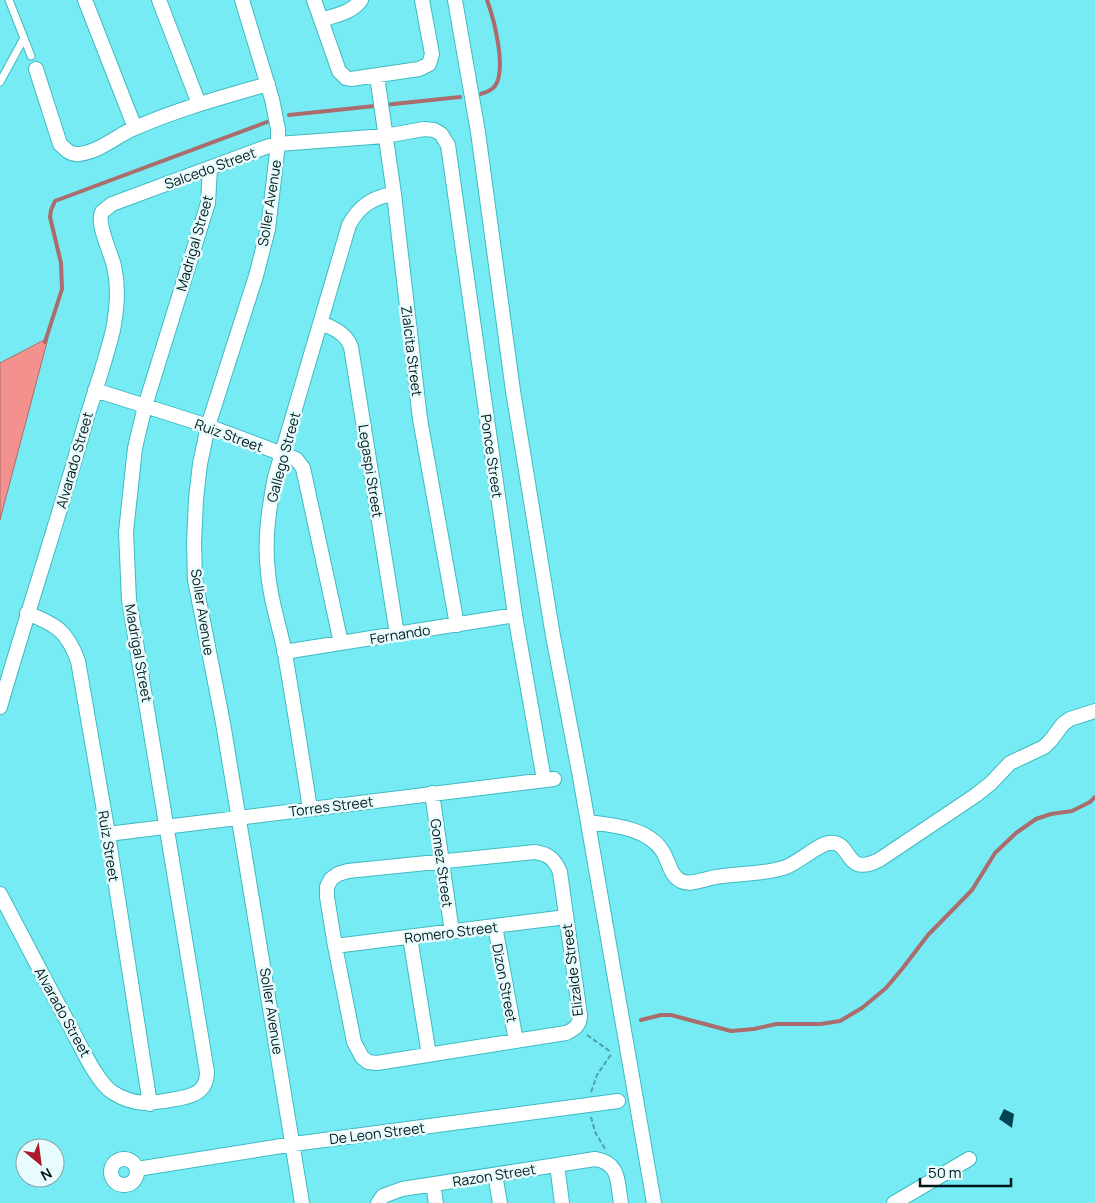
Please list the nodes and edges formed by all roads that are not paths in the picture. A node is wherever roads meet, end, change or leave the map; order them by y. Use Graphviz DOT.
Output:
graph roads {
  1 [pos="8,0"];
  2 [pos="84,0"];
  3 [pos="160,0"];
  4 [pos="242,0"];
  5 [pos="314,0"];
  6 [pos="361,0"];
  7 [pos="422,0"];
  8 [pos="455,0"];
  9 [pos="321,20"];
  10 [pos="24,38"];
  11 [pos="34,62"];
  12 [pos="377,76"];
  13 [pos="0,82"];
  14 [pos="268,84"];
  15 [pos="199,104"];
  16 [pos="135,128"];
  17 [pos="441,134"];
  18 [pos="385,136"];
  19 [pos="278,144"];
  20 [pos="210,168"];
  21 [pos="394,194"];
  22 [pos="102,212"];
  23 [pos="322,323"];
  24 [pos="95,390"];
  25 [pos="145,406"];
  26 [pos="208,426"];
  27 [pos="283,454"];
  28 [pos="28,613"];
  29 [pos="515,615"];
  30 [pos="457,624"];
  31 [pos="397,634"];
  32 [pos="341,643"];
  33 [pos="284,652"];
  34 [pos="0,707"];
  35 [pos="1095,711"];
  36 [pos="549,779"];
  37 [pos="432,794"];
  38 [pos="310,809"];
  39 [pos="240,818"];
  40 [pos="588,822"];
  41 [pos="168,827"];
  42 [pos="108,834"];
  43 [pos="441,861"];
  44 [pos="0,894"];
  45 [pos="566,917"];
  46 [pos="495,926"];
  47 [pos="452,932"];
  48 [pos="410,937"];
  49 [pos="335,946"];
  50 [pos="516,1041"];
  51 [pos="429,1055"];
  52 [pos="618,1102"];
  53 [pos="150,1104"];
  54 [pos="294,1144"];
  55 [pos="969,1159"];
  56 [pos="557,1165"];
  57 [pos="137,1169"];
  58 [pos="495,1175"];
  59 [pos="433,1184"];
  60 [pos="378,1201"];
  61 [pos="302,1203"];
  62 [pos="436,1203"];
  63 [pos="500,1203"];
  64 [pos="562,1203"];
  65 [pos="621,1203"];
  66 [pos="654,1203"];
  67 [pos="894,1203"];
  1 -- 10 [label="lane"];
  2 -- 16 [label="street"];
  3 -- 15 [label="street"];
  4 -- 14 [label="street, Soller Avenue"];
  5 -- 9 [label="street"];
  6 -- 9 [label="street"];
  7 -- 12 [label="street"];
  8 -- 40 [label="street"];
  9 -- 12 [label="street"];
  10 -- 11 [label="lane"];
  10 -- 13 [label="lane"];
  11 -- 16 [label="street"];
  12 -- 18 [label="street, Zialcita Street"];
  14 -- 15 [label="street"];
  14 -- 19 [label="street, Soller Avenue"];
  15 -- 16 [label="street"];
  17 -- 18 [label="street, Salcedo Street"];
  17 -- 29 [label="street, Ponce Street"];
  18 -- 19 [label="street, Salcedo Street"];
  18 -- 21 [label="street, Zialcita Street"];
  19 -- 20 [label="street, Salcedo Street"];
  19 -- 26 [label="street, Soller Avenue"];
  20 -- 22 [label="street, Salcedo Street"];
  20 -- 25 [label="street, Madrigal Street"];
  21 -- 23 [label="street, Gallego Street"];
  21 -- 30 [label="street, Zialcita Street"];
  22 -- 24 [label="street, Alvarado Street"];
  23 -- 27 [label="street, Gallego Street"];
  23 -- 31 [label="street, Legaspi Street"];
  24 -- 25 [label="street, Ruiz Street"];
  24 -- 28 [label="street, Alvarado Street"];
  25 -- 26 [label="street, Ruiz Street"];
  25 -- 41 [label="street, Madrigal Street"];
  26 -- 27 [label="street, Ruiz Street"];
  26 -- 39 [label="street, Soller Avenue"];
  27 -- 32 [label="street, Ruiz Street"];
  27 -- 33 [label="street, Gallego Street"];
  28 -- 34 [label="street, Alvarado Street"];
  28 -- 42 [label="street, Ruiz Street"];
  29 -- 30 [label="street, Fernando"];
  29 -- 36 [label="street, Ponce Street"];
  30 -- 31 [label="street, Fernando"];
  31 -- 32 [label="street, Fernando"];
  32 -- 33 [label="street, Fernando"];
  33 -- 38 [label="street, Gallego Street"];
  35 -- 40 [label="street"];
  36 -- 37 [label="street, Torres Street"];
  37 -- 38 [label="street, Torres Street"];
  37 -- 43 [label="street, Gomez Street"];
  38 -- 39 [label="street, Torres Street"];
  39 -- 41 [label="street, Torres Street"];
  39 -- 54 [label="street, Soller Avenue"];
  40 -- 66 [label="street"];
  41 -- 42 [label="street, Torres Street"];
  41 -- 53 [label="street, Madrigal Street"];
  42 -- 53 [label="street, Ruiz Street"];
  43 -- 45 [label="street, Elizalde Street"];
  43 -- 47 [label="street, Gomez Street"];
  43 -- 49 [label="street, Elizalde Street"];
  44 -- 53 [label="street, Alvarado Street"];
  45 -- 46 [label="street, Romero Street"];
  45 -- 50 [label="street, Elizalde Street"];
  46 -- 47 [label="street, Romero Street"];
  46 -- 50 [label="street, Dizon Street"];
  47 -- 48 [label="street, Romero Street"];
  48 -- 49 [label="street, Romero Street"];
  48 -- 51 [label="street"];
  49 -- 51 [label="street, Elizalde Street"];
  50 -- 51 [label="street, Elizalde Street"];
  52 -- 54 [label="street, De Leon Street"];
  54 -- 57 [label="street, De Leon Street"];
  54 -- 61 [label="street, Soller Avenue"];
  55 -- 67 [label="street"];
  56 -- 58 [label="street, Razon Street"];
  56 -- 64 [label="street"];
  56 -- 65 [label="street, Razon Street"];
  58 -- 59 [label="street, Razon Street"];
  58 -- 63 [label="street"];
  59 -- 60 [label="street, Razon Street"];
  59 -- 62 [label="street"];
}
